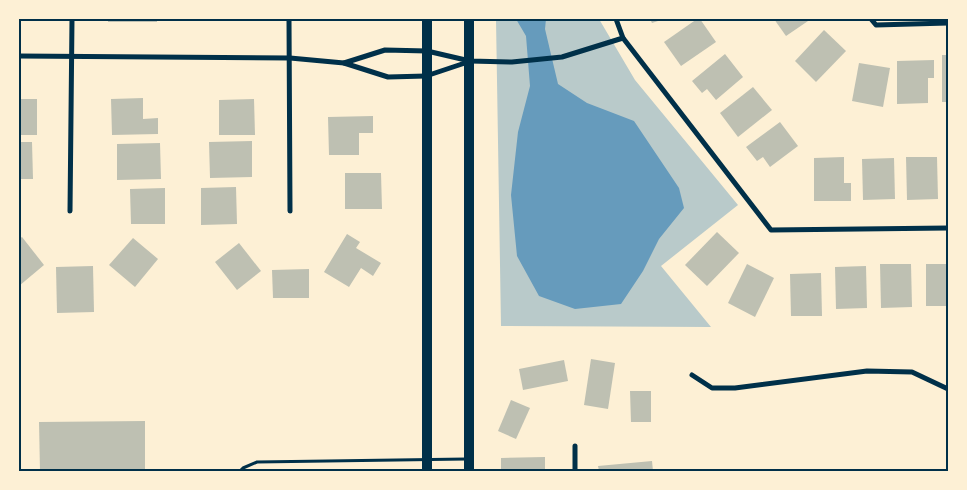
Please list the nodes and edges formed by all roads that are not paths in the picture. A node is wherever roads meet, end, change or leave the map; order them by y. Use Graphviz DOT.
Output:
graph roads {
  1 [pos="72,19"];
  2 [pos="290,19"];
  3 [pos="427,19"];
  4 [pos="469,19"];
  5 [pos="616,19"];
  6 [pos="871,19"];
  7 [pos="948,23"];
  8 [pos="623,38"];
  9 [pos="427,51"];
  10 [pos="19,56"];
  11 [pos="72,56"];
  12 [pos="290,58"];
  13 [pos="470,61"];
  14 [pos="344,63"];
  15 [pos="426,76"];
  16 [pos="70,211"];
  17 [pos="290,211"];
  18 [pos="948,228"];
  19 [pos="692,376"];
  20 [pos="948,389"];
  21 [pos="575,446"];
  22 [pos="427,459"];
  23 [pos="469,459"];
  24 [pos="240,471"];
  25 [pos="427,471"];
  26 [pos="469,471"];
  27 [pos="575,471"];
  1 -- 11 [label="street"];
  2 -- 12 [label="street"];
  3 -- 9 [label="main road"];
  4 -- 13 [label="main road"];
  5 -- 8 [label="street"];
  6 -- 7 [label="street"];
  8 -- 13 [label="street"];
  8 -- 18 [label="street"];
  9 -- 13 [label="street"];
  9 -- 14 [label="street"];
  9 -- 15 [label="main road"];
  10 -- 11 [label="street"];
  11 -- 12 [label="street"];
  11 -- 16 [label="street"];
  12 -- 14 [label="street"];
  12 -- 17 [label="street"];
  13 -- 15 [label="street"];
  13 -- 23 [label="main road"];
  14 -- 15 [label="street"];
  15 -- 22 [label="main road"];
  19 -- 20 [label="street"];
  21 -- 27 [label="street"];
  22 -- 23 [label="lane"];
  22 -- 24 [label="lane"];
  22 -- 25 [label="main road"];
  23 -- 26 [label="main road"];
}
